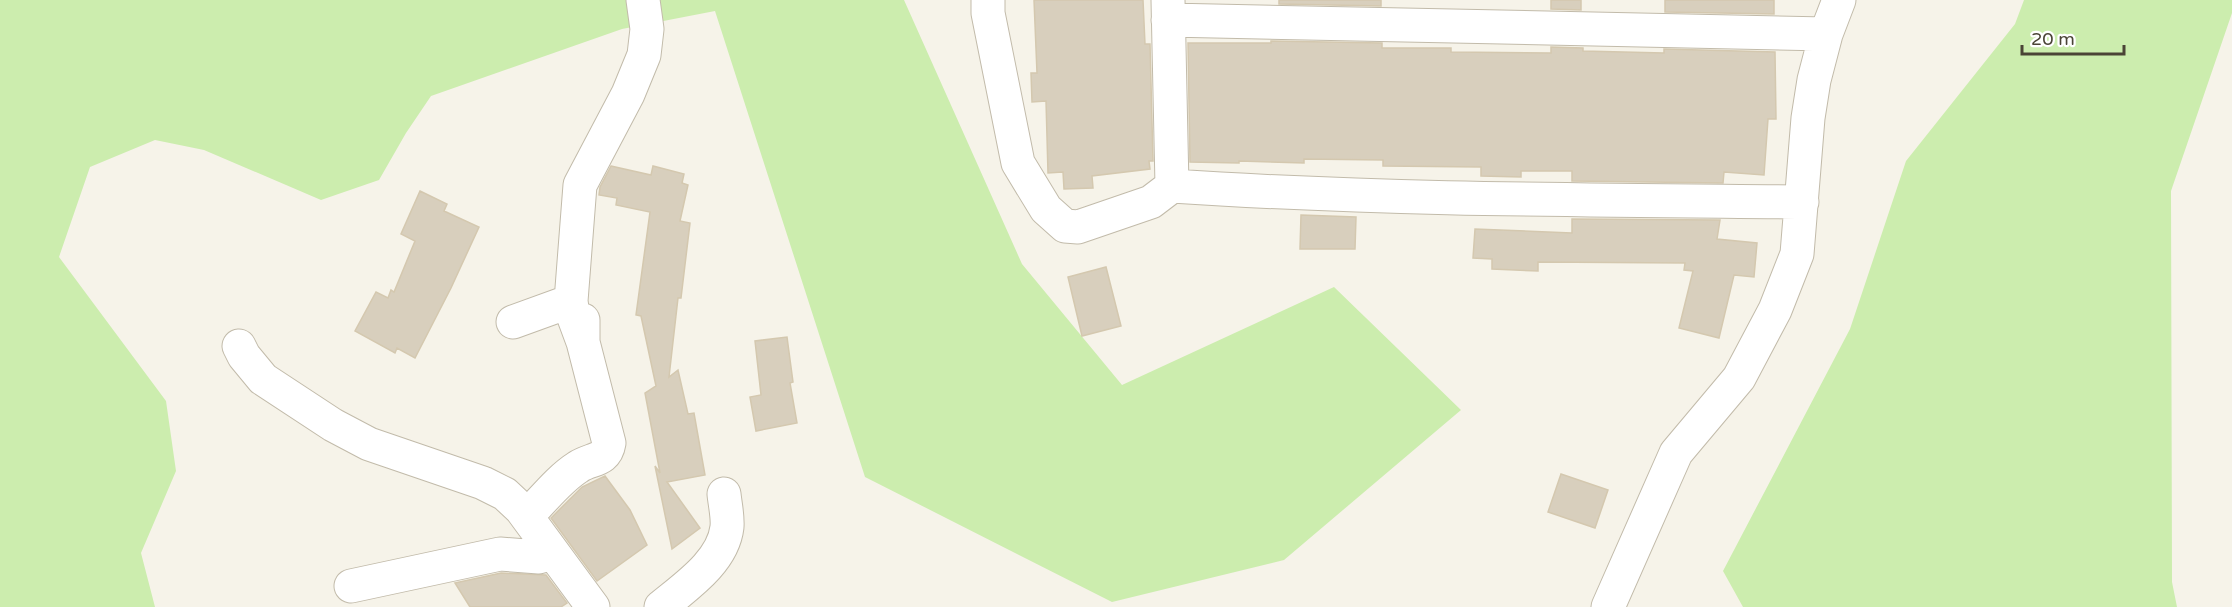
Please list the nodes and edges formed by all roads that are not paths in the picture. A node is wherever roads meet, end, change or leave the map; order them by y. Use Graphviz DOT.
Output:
graph roads {
  1 [pos="643,0"];
  2 [pos="988,0"];
  3 [pos="1839,0"];
  4 [pos="1168,10"];
  5 [pos="1826,34"];
  6 [pos="1172,186"];
  7 [pos="1802,202"];
  8 [pos="578,296"];
  9 [pos="513,322"];
  10 [pos="239,346"];
  11 [pos="724,494"];
  12 [pos="527,516"];
  13 [pos="553,553"];
  14 [pos="351,586"];
  15 [pos="592,607"];
  16 [pos="661,607"];
  17 [pos="1608,607"];
  1 -- 8 [label="street"];
  2 -- 6 [label="street"];
  3 -- 5 [label="street"];
  4 -- 5 [label="street"];
  4 -- 6 [label="street"];
  5 -- 7 [label="street"];
  6 -- 7 [label="street"];
  7 -- 17 [label="street"];
  8 -- 9 [label="street"];
  8 -- 12 [label="street"];
  10 -- 12 [label="street"];
  11 -- 16 [label="street"];
  12 -- 13 [label="street"];
  13 -- 14 [label="street"];
  13 -- 15 [label="street"];
}
